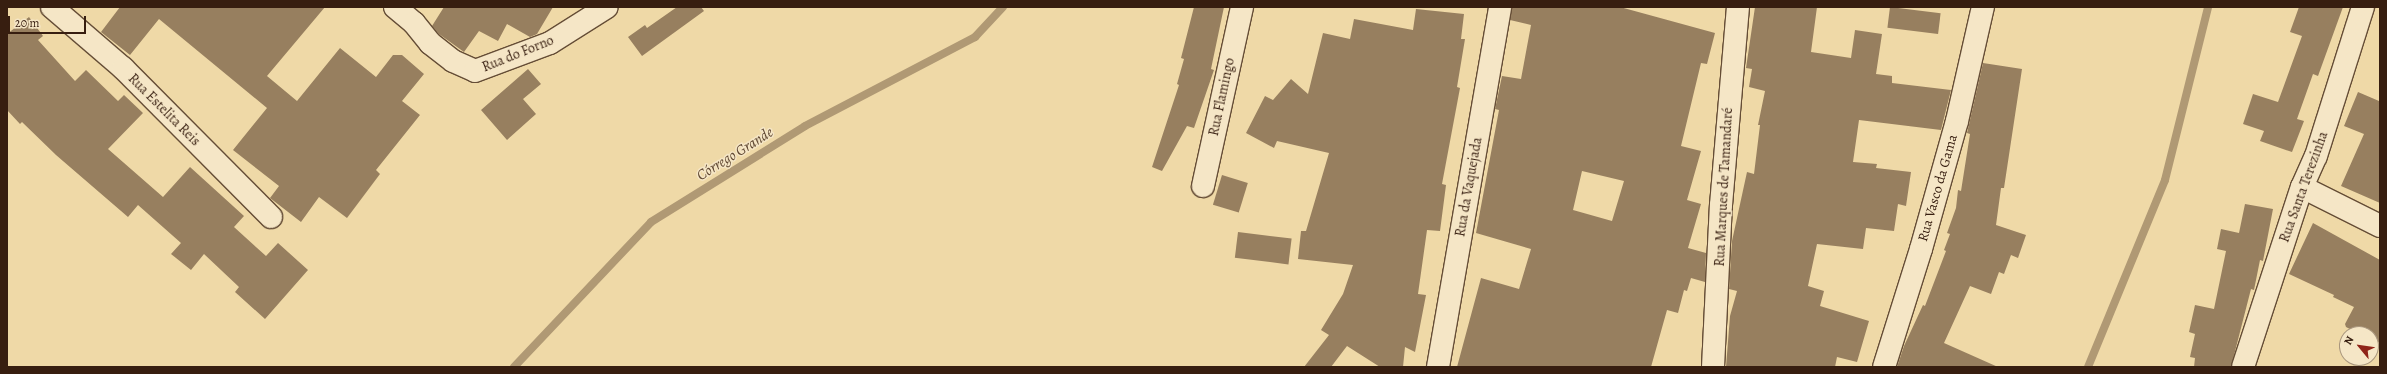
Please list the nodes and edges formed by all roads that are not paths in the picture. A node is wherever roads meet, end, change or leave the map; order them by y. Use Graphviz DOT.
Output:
graph roads {
  1 [pos="52,7"];
  2 [pos="395,7"];
  3 [pos="607,7"];
  4 [pos="1242,7"];
  5 [pos="1500,7"];
  6 [pos="1738,7"];
  7 [pos="1983,7"];
  8 [pos="2363,7"];
  9 [pos="419,15"];
  10 [pos="1203,186"];
  11 [pos="2302,187"];
  12 [pos="271,217"];
  13 [pos="2380,226"];
  14 [pos="1438,367"];
  15 [pos="1713,367"];
  16 [pos="1884,367"];
  17 [pos="2243,367"];
  1 -- 12 [label="street, Rua Estelita Reis"];
  2 -- 9 [label="street, Rua do Forno"];
  3 -- 9 [label="street, Rua do Forno"];
  4 -- 10 [label="street, Rua Flamingo"];
  5 -- 14 [label="street, Rua da Vaquejada"];
  6 -- 15 [label="street, Rua Marques de Tamandaré"];
  7 -- 16 [label="street, Rua Vasco da Gama"];
  8 -- 11 [label="street, Rua Santa Terezinha"];
  11 -- 13 [label="street"];
  11 -- 17 [label="street, Rua Santa Terezinha"];
}
